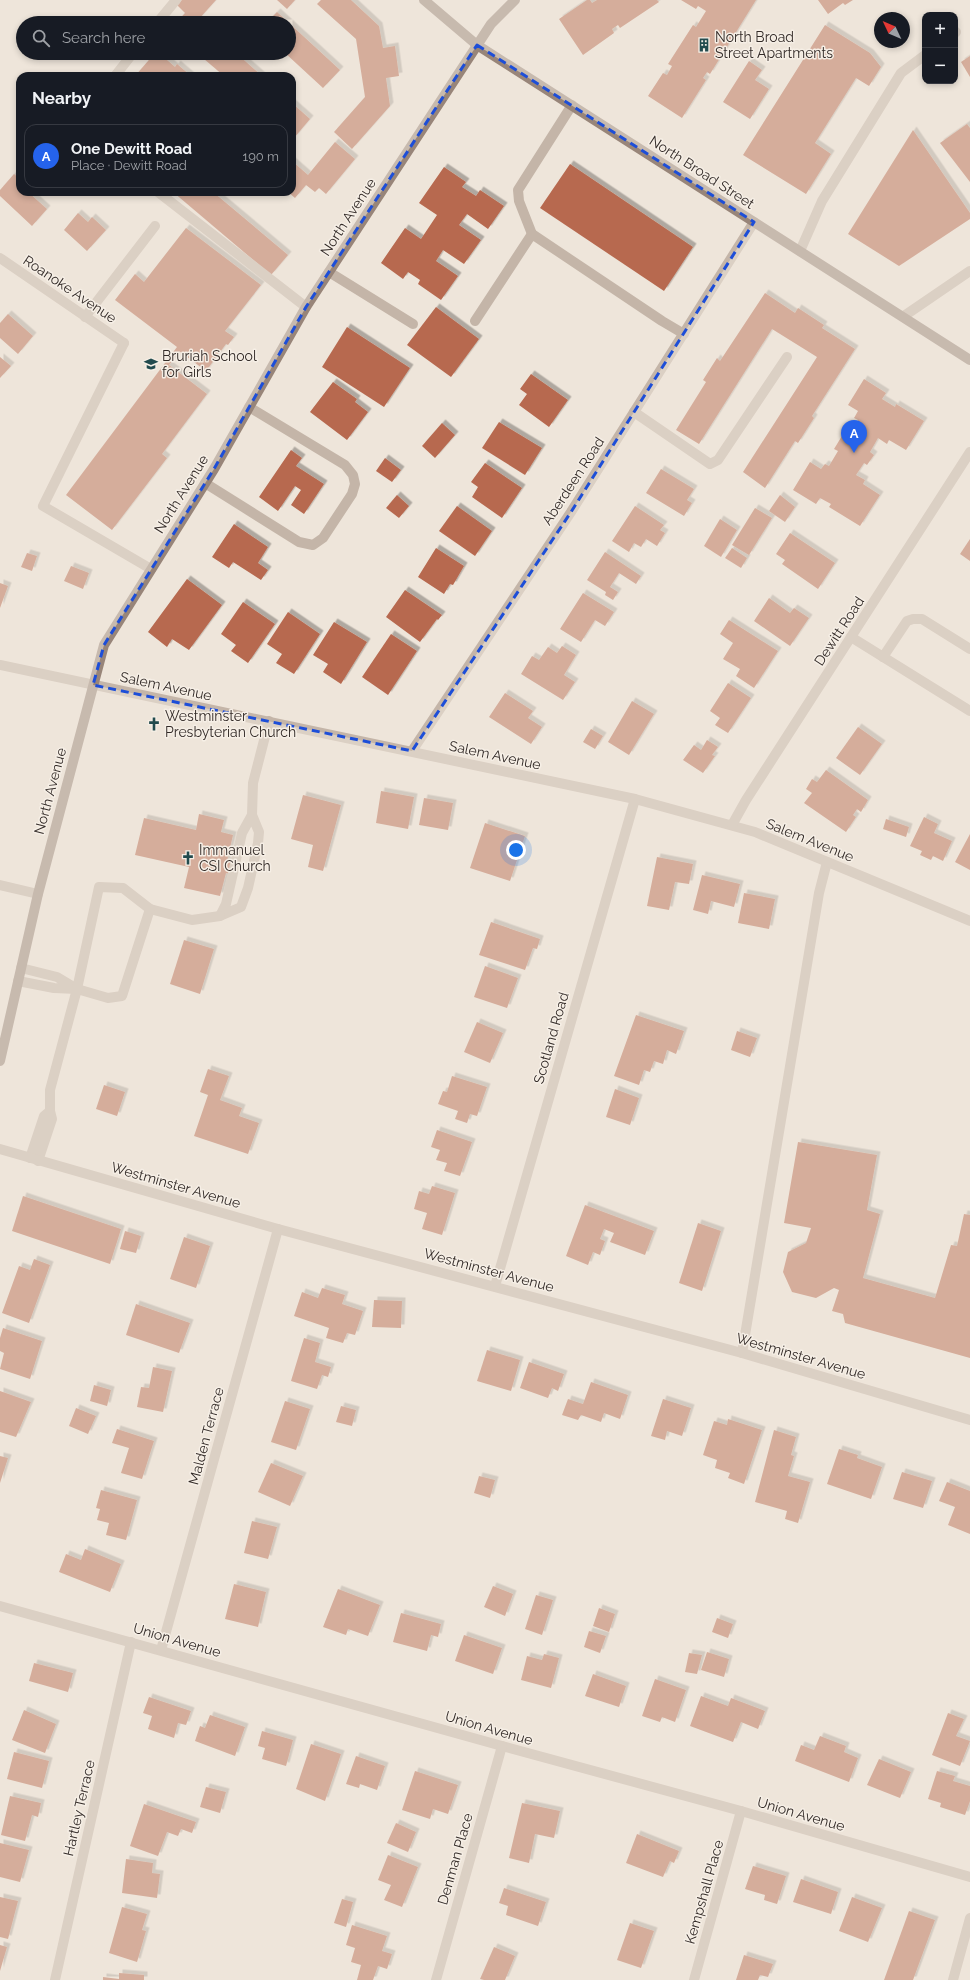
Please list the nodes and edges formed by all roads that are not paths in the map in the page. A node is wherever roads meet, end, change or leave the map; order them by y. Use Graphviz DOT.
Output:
graph roads {
  1 [pos="176,0"];
  2 [pos="424,0"];
  3 [pos="516,0"];
  4 [pos="163,16"];
  5 [pos="477,45"];
  6 [pos="922,57"];
  7 [pos="127,60"];
  8 [pos="117,72"];
  9 [pos="572,106"];
  10 [pos="163,196"];
  11 [pos="754,222"];
  12 [pos="155,226"];
  13 [pos="532,234"];
  14 [pos="800,251"];
  15 [pos="0,258"];
  16 [pos="970,271"];
  17 [pos="329,272"];
  18 [pos="306,307"];
  19 [pos="904,316"];
  20 [pos="85,317"];
  21 [pos="475,321"];
  22 [pos="413,324"];
  23 [pos="684,334"];
  24 [pos="787,357"];
  25 [pos="970,360"];
  26 [pos="249,407"];
  27 [pos="634,412"];
  28 [pos="970,452"];
  29 [pos="205,483"];
  30 [pos="151,569"];
  31 [pos="852,637"];
  32 [pos="970,649"];
  33 [pos="883,657"];
  34 [pos="0,665"];
  35 [pos="93,685"];
  36 [pos="970,711"];
  37 [pos="269,721"];
  38 [pos="412,751"];
  39 [pos="635,799"];
  40 [pos="252,815"];
  41 [pos="732,825"];
  42 [pos="827,862"];
  43 [pos="0,885"];
  44 [pos="38,894"];
  45 [pos="150,909"];
  46 [pos="220,916"];
  47 [pos="970,921"];
  48 [pos="21,968"];
  49 [pos="18,981"];
  50 [pos="77,989"];
  51 [pos="0,1061"];
  52 [pos="0,1149"];
  53 [pos="34,1159"];
  54 [pos="278,1229"];
  55 [pos="495,1286"];
  56 [pos="742,1353"];
  57 [pos="970,1420"];
  58 [pos="0,1606"];
  59 [pos="130,1642"];
  60 [pos="161,1650"];
  61 [pos="502,1746"];
  62 [pos="741,1811"];
  63 [pos="970,1877"];
  64 [pos="970,1918"];
  65 [pos="54,1980"];
  66 [pos="436,1980"];
  67 [pos="694,1980"];
  68 [pos="953,1980"];
  1 -- 4 [label="street"];
  2 -- 5 [label="main road, North Broad Street"];
  3 -- 5 [label="main road, North Avenue"];
  5 -- 9 [label="main road, North Broad Street"];
  5 -- 17 [label="main road, North Avenue"];
  6 -- 14 [label="street"];
  7 -- 8 [label="street"];
  9 -- 11 [label="main road, North Broad Street"];
  9 -- 13 [label="street"];
  10 -- 18 [label="street"];
  11 -- 14 [label="main road, North Broad Street"];
  11 -- 23 [label="street, Aberdeen Road"];
  12 -- 20 [label="street"];
  13 -- 21 [label="street"];
  13 -- 23 [label="street"];
  14 -- 19 [label="main road, North Broad Street"];
  15 -- 20 [label="street, Roanoke Avenue"];
  16 -- 19 [label="street"];
  17 -- 18 [label="main road, North Avenue"];
  17 -- 22 [label="street"];
  18 -- 26 [label="main road, North Avenue"];
  19 -- 25 [label="main road, North Broad Street"];
  20 -- 30 [label="street, Roanoke Avenue"];
  23 -- 27 [label="street, Aberdeen Road"];
  24 -- 27 [label="street"];
  26 -- 29 [label="main road, North Avenue"];
  26 -- 29 [label="street"];
  27 -- 38 [label="street, Aberdeen Road"];
  28 -- 31 [label="street, Dewitt Road"];
  29 -- 30 [label="main road, North Avenue"];
  30 -- 35 [label="main road, North Avenue"];
  31 -- 33 [label="street"];
  31 -- 41 [label="street, Dewitt Road"];
  32 -- 33 [label="street"];
  33 -- 36 [label="street"];
  34 -- 35 [label="street, Salem Avenue"];
  35 -- 37 [label="street, Salem Avenue"];
  35 -- 44 [label="main road, North Avenue"];
  37 -- 38 [label="street, Salem Avenue"];
  37 -- 40 [label="street"];
  38 -- 39 [label="street, Salem Avenue"];
  39 -- 41 [label="street, Salem Avenue"];
  39 -- 55 [label="street, Scotland Road"];
  40 -- 46 [label="street"];
  40 -- 46 [label="street"];
  41 -- 42 [label="street, Salem Avenue"];
  42 -- 47 [label="street, Salem Avenue"];
  42 -- 56 [label="street"];
  43 -- 44 [label="street"];
  44 -- 48 [label="main road, North Avenue"];
  45 -- 46 [label="street"];
  45 -- 50 [label="street"];
  45 -- 50 [label="street"];
  48 -- 49 [label="main road, North Avenue"];
  48 -- 50 [label="street"];
  49 -- 50 [label="street"];
  49 -- 51 [label="main road, North Avenue"];
  50 -- 53 [label="street"];
  52 -- 53 [label="street, Westminster Avenue"];
  53 -- 54 [label="street, Westminster Avenue"];
  54 -- 55 [label="street, Westminster Avenue"];
  54 -- 60 [label="street, Malden Terrace"];
  55 -- 56 [label="street, Westminster Avenue"];
  56 -- 57 [label="street, Westminster Avenue"];
  58 -- 59 [label="street, Union Avenue"];
  59 -- 60 [label="street, Union Avenue"];
  59 -- 65 [label="street, Hartley Terrace"];
  60 -- 61 [label="street, Union Avenue"];
  61 -- 62 [label="street, Union Avenue"];
  61 -- 66 [label="street, Denman Place"];
  62 -- 63 [label="street, Union Avenue"];
  62 -- 67 [label="street, Kempshall Place"];
  64 -- 68 [label="street"];
}
